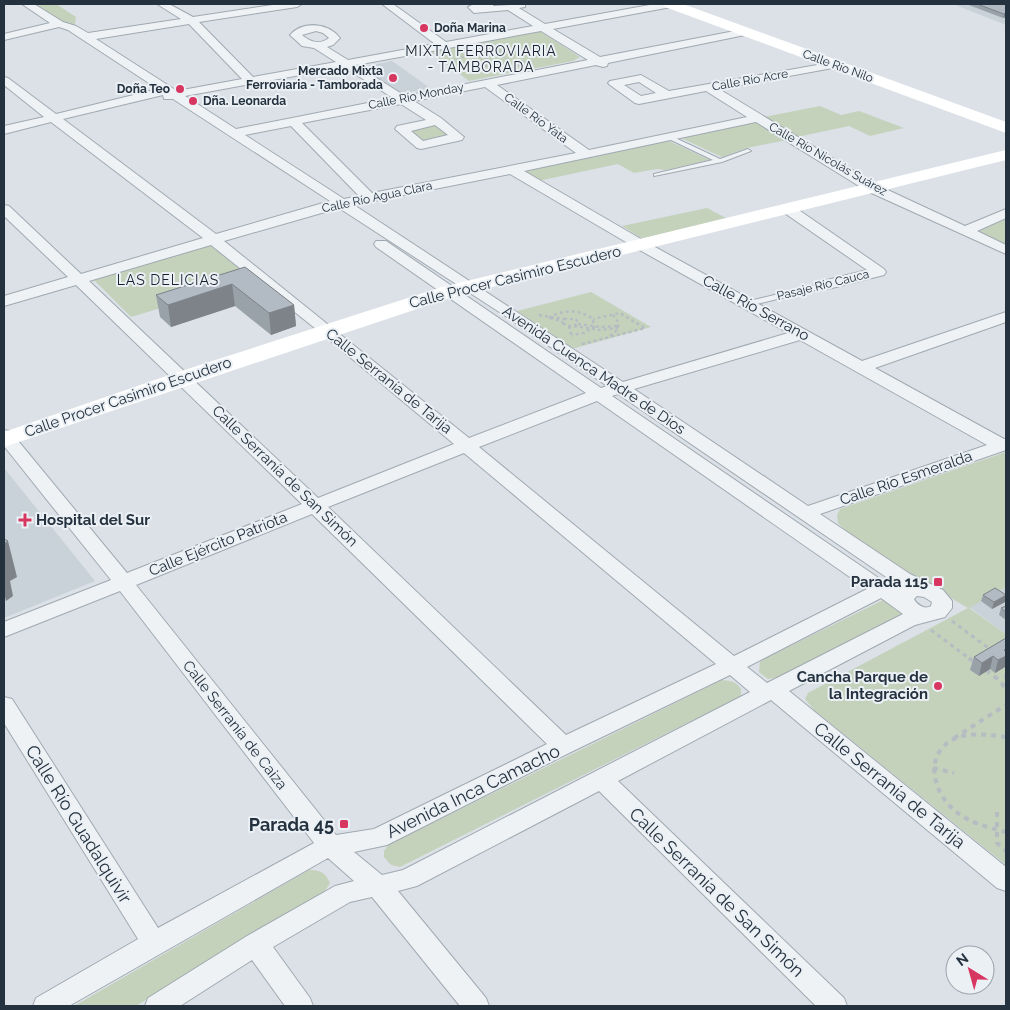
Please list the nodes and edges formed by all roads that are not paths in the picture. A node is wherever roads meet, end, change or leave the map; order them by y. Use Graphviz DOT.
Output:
graph roads {
  1 [pos="27,4"];
  2 [pos="162,4"];
  3 [pos="297,4"];
  4 [pos="386,4"];
  5 [pos="489,4"];
  6 [pos="524,4"];
  7 [pos="671,4"];
  8 [pos="510,7"];
  9 [pos="191,20"];
  10 [pos="59,24"];
  11 [pos="546,27"];
  12 [pos="745,32"];
  13 [pos="4,37"];
  14 [pos="86,37"];
  15 [pos="317,45"];
  16 [pos="445,46"];
  17 [pos="598,60"];
  18 [pos="346,64"];
  19 [pos="834,64"];
  20 [pos="4,80"];
  21 [pos="628,80"];
  22 [pos="250,81"];
  23 [pos="486,82"];
  24 [pos="707,88"];
  25 [pos="164,94"];
  26 [pos="667,95"];
  27 [pos="401,99"];
  28 [pos="53,118"];
  29 [pos="757,118"];
  30 [pos="293,121"];
  31 [pos="437,121"];
  32 [pos="1006,128"];
  33 [pos="4,130"];
  34 [pos="235,132"];
  35 [pos="670,137"];
  36 [pos="748,151"];
  37 [pos="586,154"];
  38 [pos="1006,155"];
  39 [pos="720,161"];
  40 [pos="512,170"];
  41 [pos="656,175"];
  42 [pos="872,188"];
  43 [pos="368,198"];
  44 [pos="334,205"];
  45 [pos="4,209"];
  46 [pos="788,209"];
  47 [pos="1006,213"];
  48 [pos="965,231"];
  49 [pos="214,240"];
  50 [pos="641,245"];
  51 [pos="1006,250"];
  52 [pos="79,279"];
  53 [pos="828,284"];
  54 [pos="470,286"];
  55 [pos="449,291"];
  56 [pos="4,301"];
  57 [pos="748,304"];
  58 [pos="1006,317"];
  59 [pos="327,330"];
  60 [pos="804,334"];
  61 [pos="862,367"];
  62 [pos="183,378"];
  63 [pos="620,388"];
  64 [pos="599,394"];
  65 [pos="5,438"];
  66 [pos="467,445"];
  67 [pos="1004,445"];
  68 [pos="315,505"];
  69 [pos="805,513"];
  70 [pos="903,579"];
  71 [pos="123,582"];
  72 [pos="884,589"];
  73 [pos="921,612"];
  74 [pos="4,630"];
  75 [pos="733,665"];
  76 [pos="770,692"];
  77 [pos="4,705"];
  78 [pos="563,746"];
  79 [pos="600,778"];
  80 [pos="330,846"];
  81 [pos="1006,881"];
  82 [pos="379,887"];
  83 [pos="154,942"];
  84 [pos="256,944"];
  85 [pos="168,1004"];
  86 [pos="46,1006"];
  87 [pos="300,1006"];
  88 [pos="476,1006"];
  89 [pos="834,1006"];
  1 -- 10 [label="street, Avenida Cuenca Madre de Dios"];
  2 -- 9 [label="street"];
  3 -- 9 [label="street"];
  4 -- 16 [label="street"];
  5 -- 8 [label="street"];
  6 -- 8 [label="street"];
  7 -- 11 [label="street"];
  7 -- 12 [label="main road, Calle Río Nilo"];
  8 -- 11 [label="street"];
  9 -- 14 [label="street"];
  9 -- 22 [label="street"];
  10 -- 13 [label="street"];
  10 -- 14 [label="street, Avenida Cuenca Madre de Dios"];
  10 -- 25 [label="street, Avenida Cuenca Madre de Dios"];
  11 -- 16 [label="street"];
  11 -- 17 [label="street"];
  12 -- 17 [label="street, Calle Río Monday"];
  12 -- 19 [label="main road, Calle Río Nilo"];
  14 -- 25 [label="street, Avenida Cuenca Madre de Dios"];
  15 -- 18 [label="street"];
  16 -- 18 [label="street"];
  17 -- 21 [label="street"];
  17 -- 23 [label="street, Calle Río Monday"];
  18 -- 22 [label="street"];
  18 -- 27 [label="street"];
  19 -- 24 [label="street, Calle Río Acre"];
  19 -- 32 [label="main road, Calle Río Nilo"];
  20 -- 28 [label="street, Calle Serranía de Tarija"];
  21 -- 26 [label="street"];
  21 -- 26 [label="street"];
  22 -- 25 [label="street"];
  23 -- 27 [label="street, Calle Río Monday"];
  23 -- 37 [label="street, Calle Río Yata"];
  24 -- 26 [label="street, Calle Río Acre"];
  24 -- 29 [label="street, Calle Río Nicolás Suárez"];
  25 -- 28 [label="street"];
  25 -- 34 [label="street, Avenida Cuenca Madre de Dios"];
  25 -- 44 [label="street, Avenida Cuenca Madre de Dios"];
  27 -- 30 [label="street, Calle Río Monday"];
  27 -- 31 [label="street"];
  28 -- 33 [label="street"];
  28 -- 49 [label="street, Calle Serranía de Tarija"];
  29 -- 35 [label="street, Calle Río Agua Clara"];
  29 -- 42 [label="street, Calle Río Nicolás Suárez"];
  30 -- 34 [label="street, Calle Río Monday"];
  30 -- 43 [label="street"];
  34 -- 44 [label="street, Avenida Cuenca Madre de Dios"];
  35 -- 37 [label="street, Calle Río Agua Clara"];
  35 -- 39 [label="lane"];
  36 -- 39 [label="lane"];
  37 -- 40 [label="street, Calle Río Agua Clara"];
  38 -- 42 [label="main road, Calle Procer Casimiro Escudero"];
  39 -- 41 [label="lane"];
  40 -- 43 [label="street, Calle Río Agua Clara"];
  40 -- 50 [label="street, Calle Río Serrano"];
  42 -- 46 [label="main road, Calle Procer Casimiro Escudero"];
  42 -- 48 [label="street, Calle Río Nicolás Suárez"];
  43 -- 44 [label="street, Calle Río Agua Clara"];
  44 -- 49 [label="street, Calle Río Agua Clara"];
  44 -- 54 [label="street, Avenida Cuenca Madre de Dios"];
  44 -- 55 [label="street, Avenida Cuenca Madre de Dios"];
  45 -- 52 [label="street, Calle Serranía de San Simón"];
  46 -- 50 [label="main road, Calle Procer Casimiro Escudero"];
  46 -- 53 [label="street, Pasaje Río Cauca"];
  47 -- 48 [label="street"];
  48 -- 51 [label="street, Calle Río Nicolás Suárez"];
  49 -- 52 [label="street, Calle Río Agua Clara"];
  49 -- 59 [label="street, Calle Serranía de Tarija"];
  50 -- 54 [label="main road, Calle Procer Casimiro Escudero"];
  50 -- 57 [label="street, Calle Río Serrano"];
  52 -- 56 [label="street, Calle Río Agua Clara"];
  52 -- 62 [label="street, Calle Serranía de San Simón"];
  53 -- 57 [label="lane, Pasaje Río Cauca"];
  54 -- 55 [label="main road, Calle Procer Casimiro Escudero"];
  54 -- 63 [label="street, Avenida Cuenca Madre de Dios"];
  55 -- 59 [label="main road, Calle Procer Casimiro Escudero"];
  55 -- 64 [label="street, Avenida Cuenca Madre de Dios"];
  57 -- 60 [label="street, Calle Río Serrano"];
  58 -- 61 [label="street"];
  59 -- 62 [label="main road, Calle Procer Casimiro Escudero"];
  59 -- 66 [label="street, Calle Serranía de Tarija"];
  60 -- 61 [label="street, Calle Río Serrano"];
  60 -- 63 [label="street"];
  61 -- 67 [label="street, Calle Río Serrano"];
  62 -- 65 [label="main road, Calle Procer Casimiro Escudero"];
  62 -- 68 [label="street, Calle Serranía de San Simón"];
  63 -- 64 [label="street, Calle Ejército Patriota"];
  63 -- 69 [label="street, Avenida Cuenca Madre de Dios"];
  64 -- 66 [label="street, Calle Ejército Patriota"];
  64 -- 72 [label="street, Avenida Cuenca Madre de Dios"];
  65 -- 71 [label="street, Calle Serranía de Caiza"];
  66 -- 68 [label="street, Calle Ejército Patriota"];
  66 -- 75 [label="street, Calle Serranía de Tarija"];
  67 -- 69 [label="street, Calle Río Esmeralda"];
  68 -- 71 [label="street, Calle Ejército Patriota"];
  68 -- 78 [label="street, Calle Serranía de San Simón"];
  69 -- 70 [label="street, Avenida Cuenca Madre de Dios"];
  70 -- 72 [label="street, Avenida Inca Camacho"];
  70 -- 73 [label="street, Avenida Cuenca Madre de Dios"];
  71 -- 74 [label="street, Calle Ejército Patriota"];
  71 -- 80 [label="street, Calle Serranía de Caiza"];
  72 -- 73 [label="street, Avenida Cuenca Madre de Dios"];
  72 -- 75 [label="street, Avenida Inca Camacho"];
  73 -- 76 [label="street"];
  75 -- 76 [label="street, Calle Serranía de Tarija"];
  75 -- 78 [label="street, Avenida Inca Camacho"];
  76 -- 79 [label="street"];
  76 -- 81 [label="street, Calle Serranía de Tarija"];
  77 -- 83 [label="street, Calle Río Guadalquivir"];
  78 -- 80 [label="street, Avenida Inca Camacho"];
  79 -- 82 [label="street"];
  79 -- 89 [label="street, Calle Serranía de San Simón"];
  80 -- 82 [label="street, Calle Serranía de Caiza"];
  80 -- 83 [label="street, Avenida Inca Camacho"];
  82 -- 84 [label="street"];
  82 -- 88 [label="street, Calle Serranía de Caiza"];
  83 -- 86 [label="street, Avenida Inca Camacho"];
  84 -- 85 [label="street"];
  84 -- 87 [label="street"];
}
